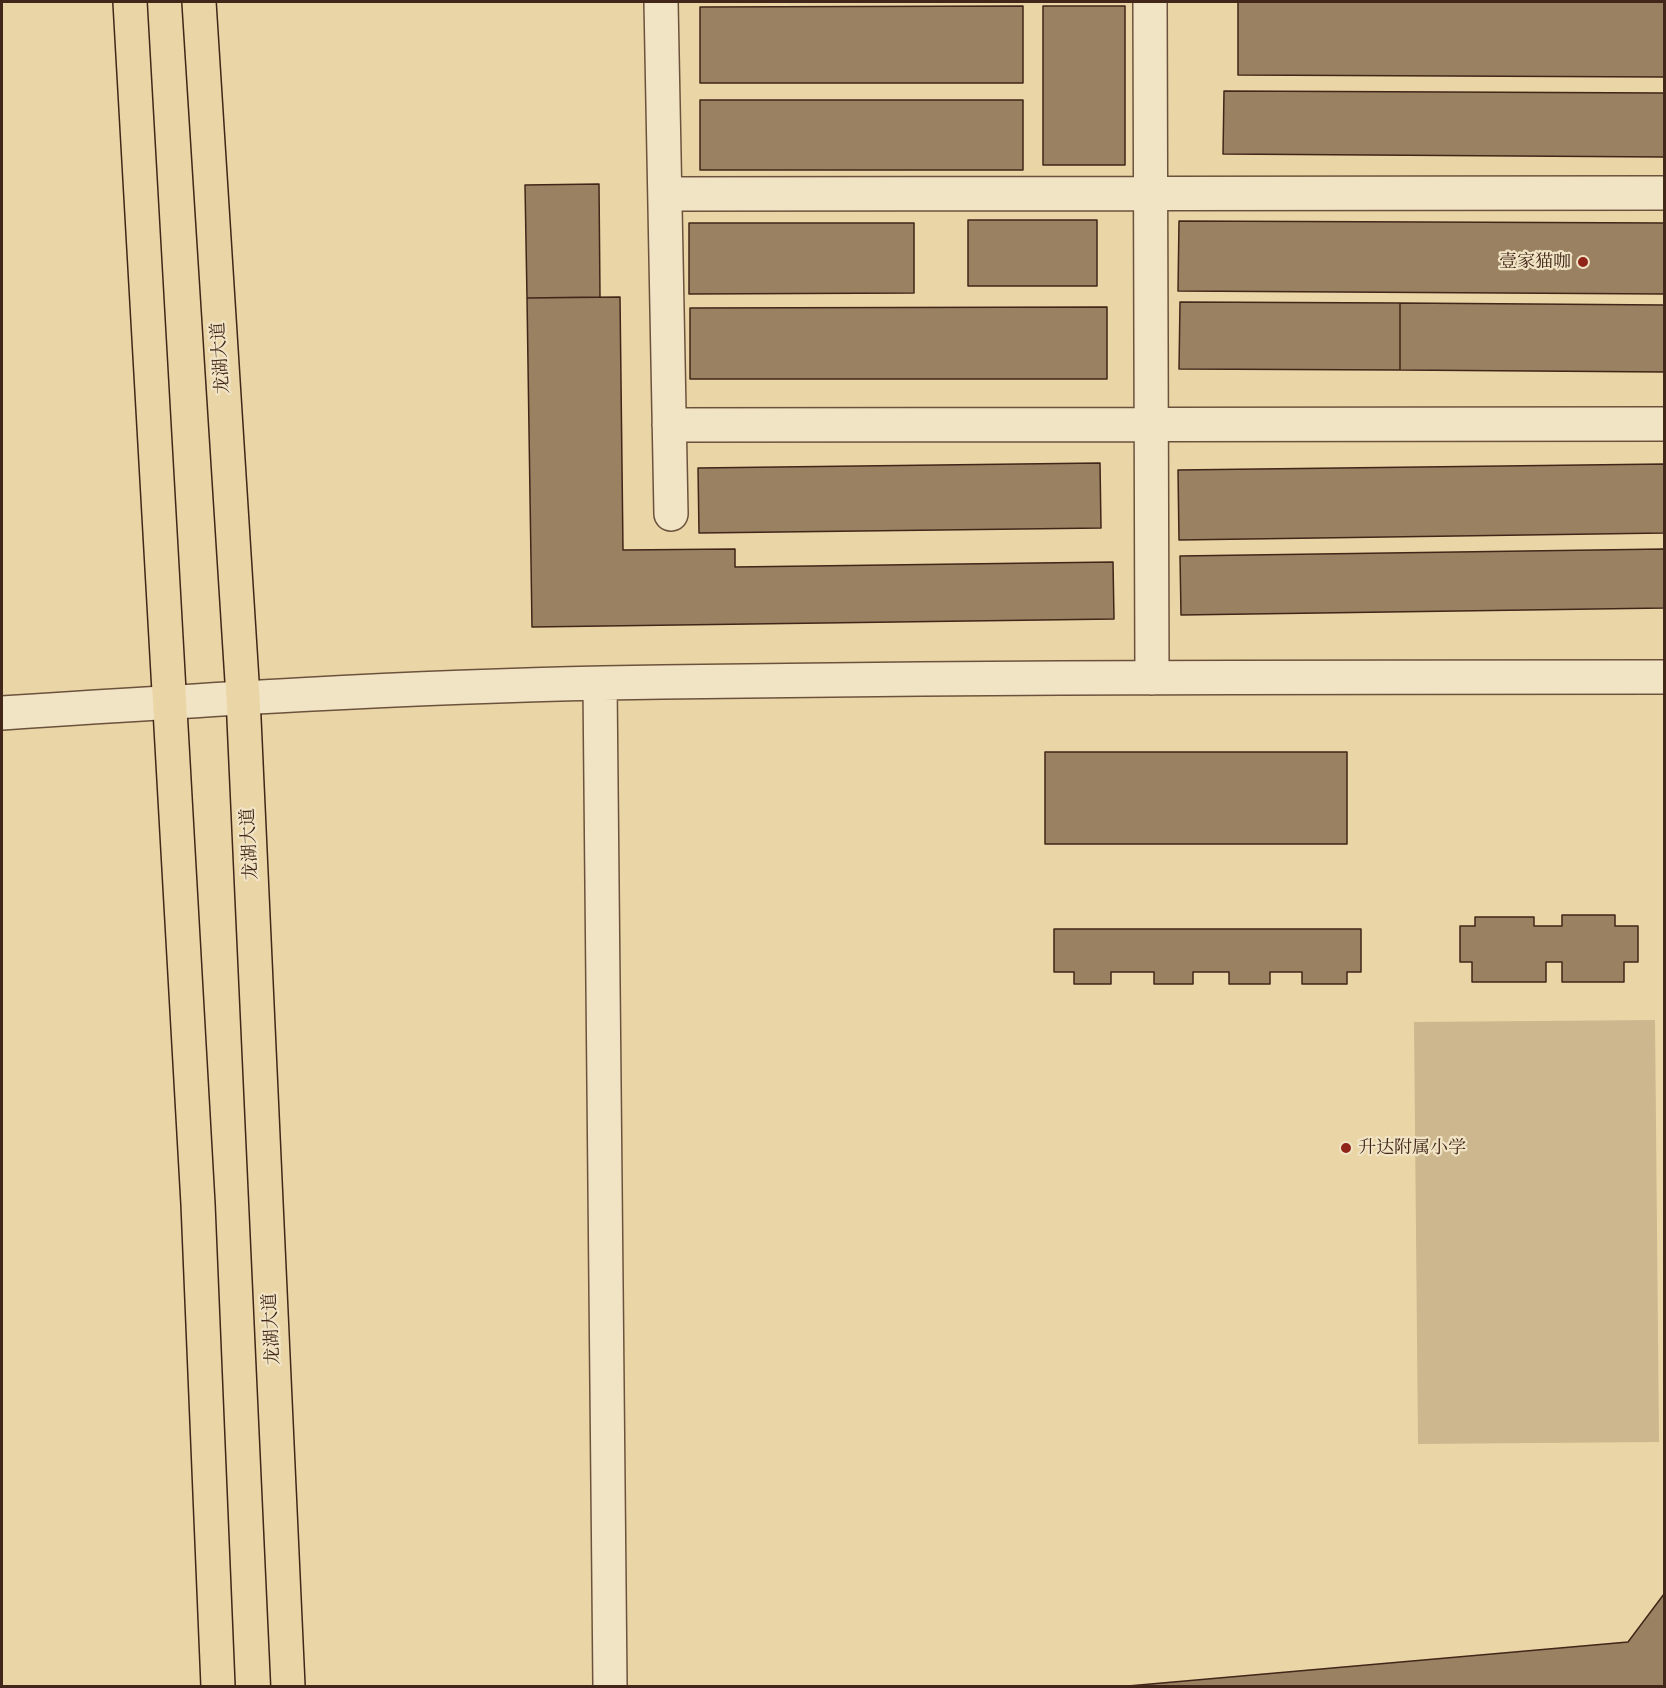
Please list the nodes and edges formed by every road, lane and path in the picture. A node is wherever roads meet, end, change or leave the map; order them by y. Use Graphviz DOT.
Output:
graph roads {
  1 [pos="130,2"];
  2 [pos="198,2"];
  3 [pos="661,2"];
  4 [pos="1150,2"];
  5 [pos="1665,193"];
  6 [pos="665,194"];
  7 [pos="1150,194"];
  8 [pos="1665,424"];
  9 [pos="669,425"];
  10 [pos="1150,425"];
  11 [pos="670,514"];
  12 [pos="1665,677"];
  13 [pos="1152,678"];
  14 [pos="600,684"];
  15 [pos="243,697"];
  16 [pos="171,702"];
  17 [pos="2,713"];
  18 [pos="218,1686"];
  19 [pos="288,1686"];
  20 [pos="609,1686"];
  1 -- 16 [label="highway"];
  2 -- 15 [label="highway, 龙湖大道"];
  3 -- 6 [label="street"];
  4 -- 7 [label="street"];
  5 -- 7 [label="street"];
  6 -- 7 [label="street"];
  6 -- 9 [label="street"];
  7 -- 10 [label="street"];
  8 -- 10 [label="street"];
  9 -- 10 [label="street"];
  9 -- 11 [label="street"];
  10 -- 13 [label="street"];
  12 -- 13 [label="street"];
  13 -- 14 [label="street"];
  14 -- 15 [label="street"];
  14 -- 20 [label="street"];
  15 -- 16 [label="street"];
  15 -- 19 [label="highway, 龙湖大道"];
  16 -- 17 [label="street"];
  16 -- 18 [label="highway"];
}
